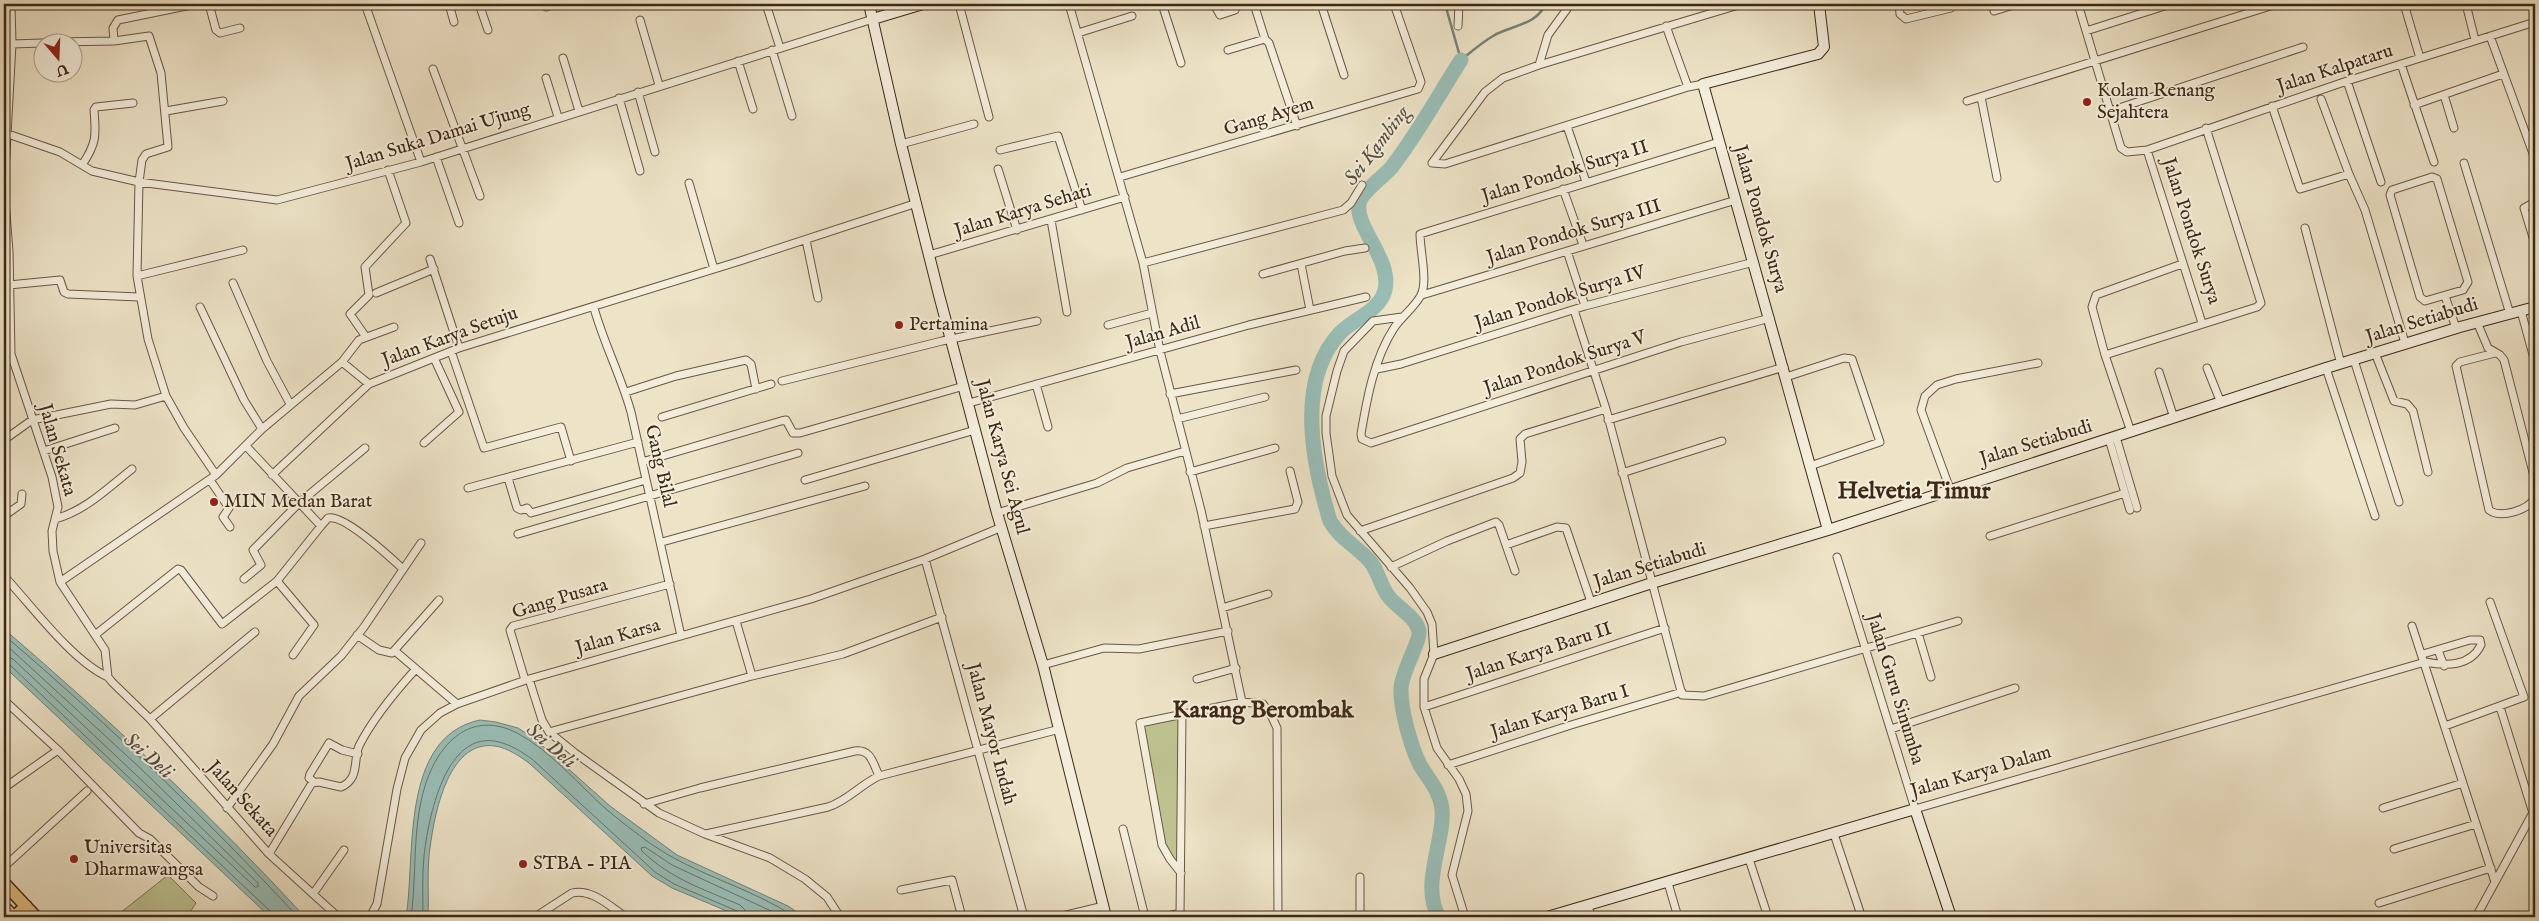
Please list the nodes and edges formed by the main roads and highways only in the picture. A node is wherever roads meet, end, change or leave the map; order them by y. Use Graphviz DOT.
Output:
graph roads {
  1 [pos="4,883"];
  2 [pos="26,906"];
  3 [pos="4,907"];
  4 [pos="14,917"];
  5 [pos="36,917"];
  1 -- 2 [label="main road"];
  2 -- 4 [label="main road"];
  2 -- 5 [label="main road"];
  3 -- 4 [label="main road"];
}
